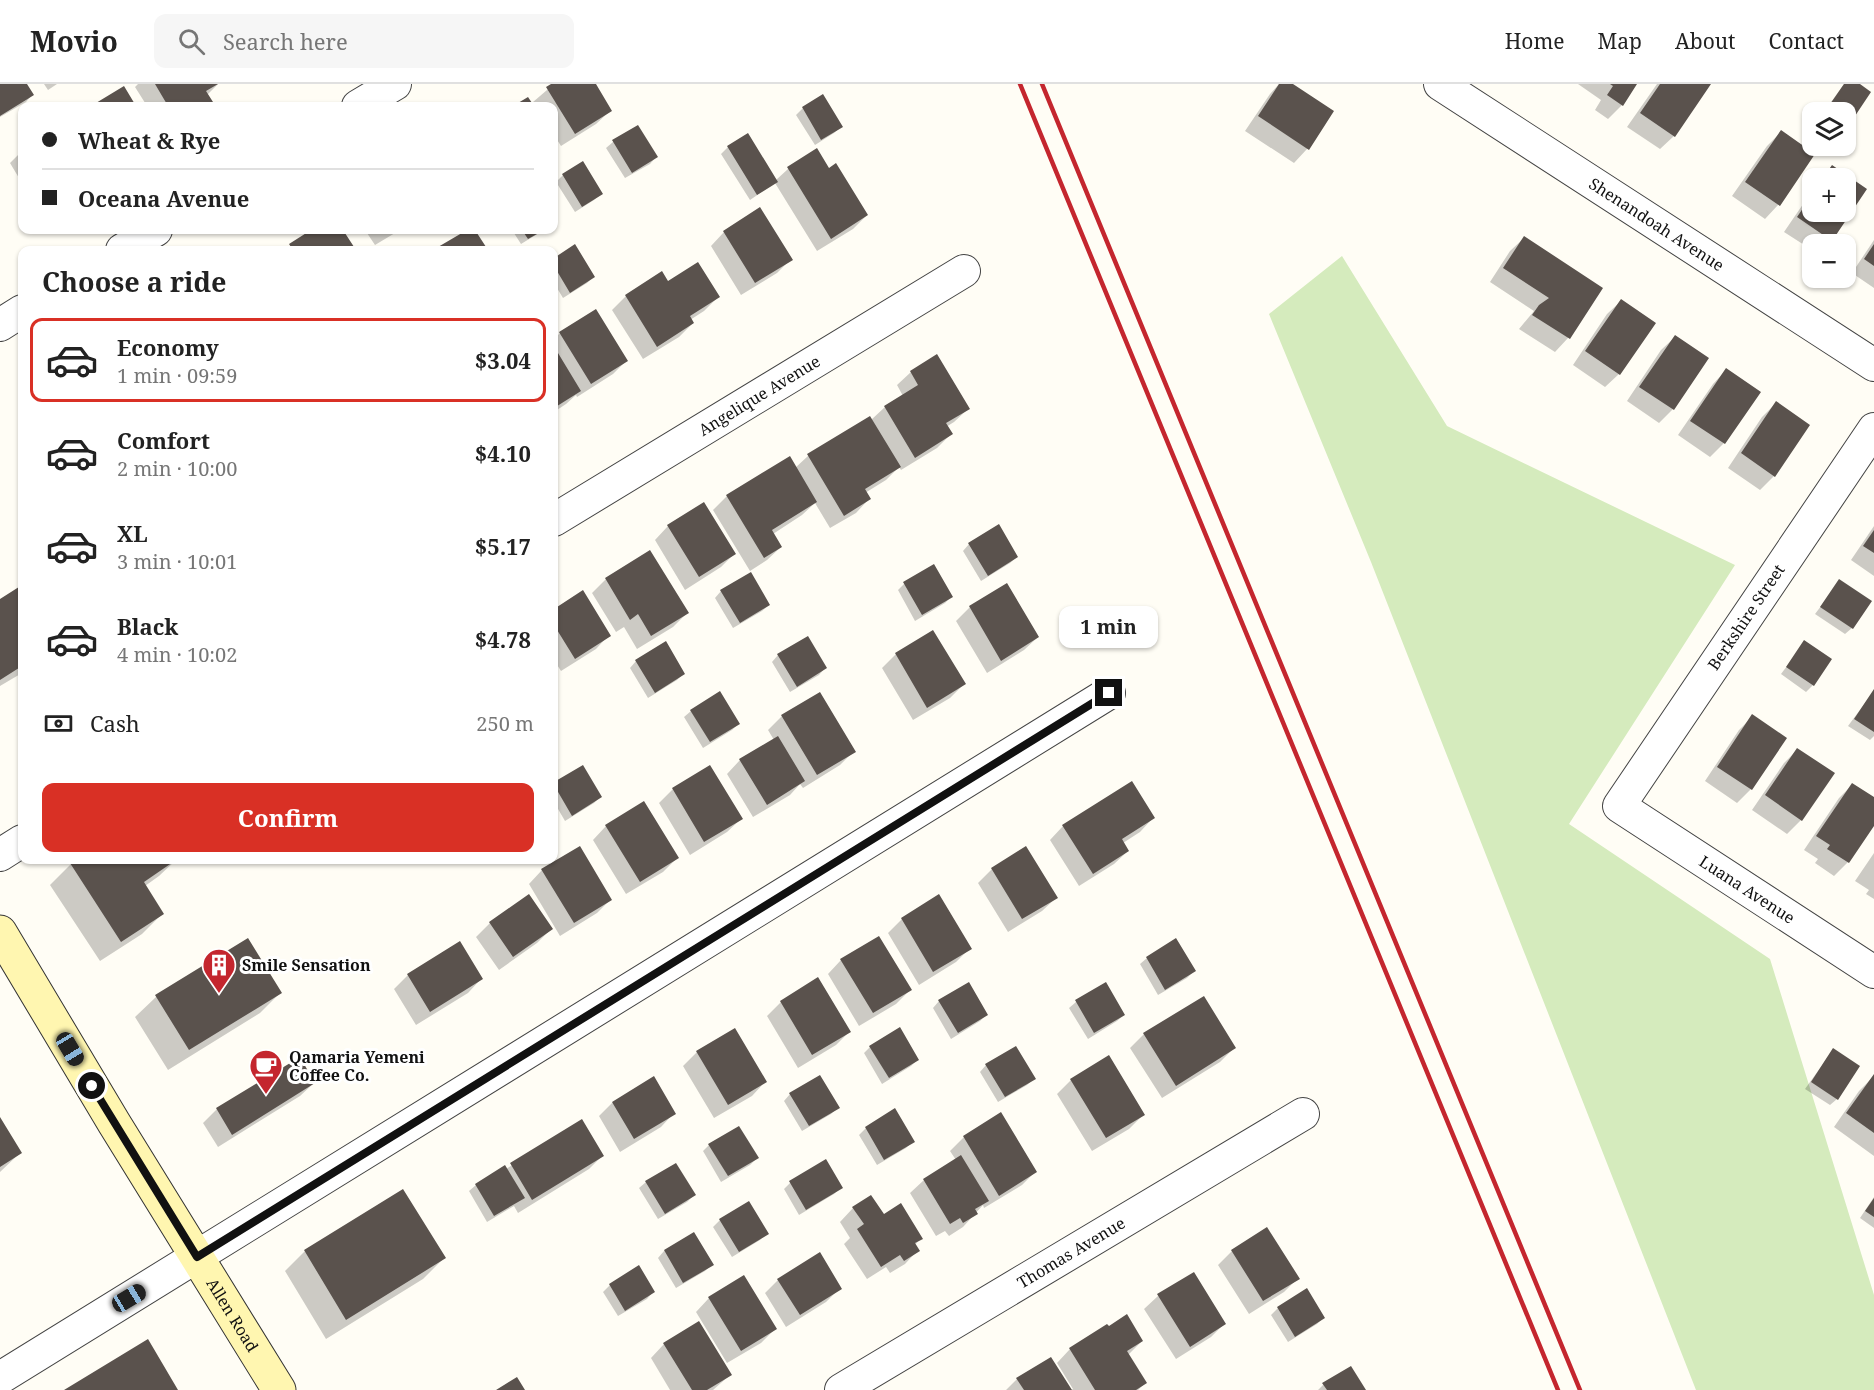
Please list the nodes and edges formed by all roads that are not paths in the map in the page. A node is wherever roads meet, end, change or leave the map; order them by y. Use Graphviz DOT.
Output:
graph roads {
  1 [pos="395,84"];
  2 [pos="1440,84"];
  3 [pos="365,102"];
  4 [pos="149,234"];
  5 [pos="129,246"];
  6 [pos="964,271"];
  7 [pos="18,314"];
  8 [pos="0,325"];
  9 [pos="1874,364"];
  10 [pos="1874,429"];
  11 [pos="558,517"];
  12 [pos="1109,693"];
  13 [pos="1619,806"];
  14 [pos="18,844"];
  15 [pos="0,855"];
  16 [pos="0,932"];
  17 [pos="1874,972"];
  18 [pos="1303,1114"];
  19 [pos="197,1257"];
  20 [pos="0,1378"];
  21 [pos="279,1390"];
  22 [pos="841,1390"];
  1 -- 3 [label="street"];
  2 -- 9 [label="street, Shenandoah Avenue"];
  4 -- 5 [label="street"];
  6 -- 11 [label="street, Angelique Avenue"];
  7 -- 8 [label="street"];
  10 -- 13 [label="street, Berkshire Street"];
  12 -- 19 [label="street"];
  13 -- 17 [label="street, Luana Avenue"];
  14 -- 15 [label="street"];
  16 -- 19 [label="main road, Allen Road"];
  18 -- 22 [label="street, Thomas Avenue"];
  19 -- 20 [label="street"];
  19 -- 21 [label="main road, Allen Road"];
}
